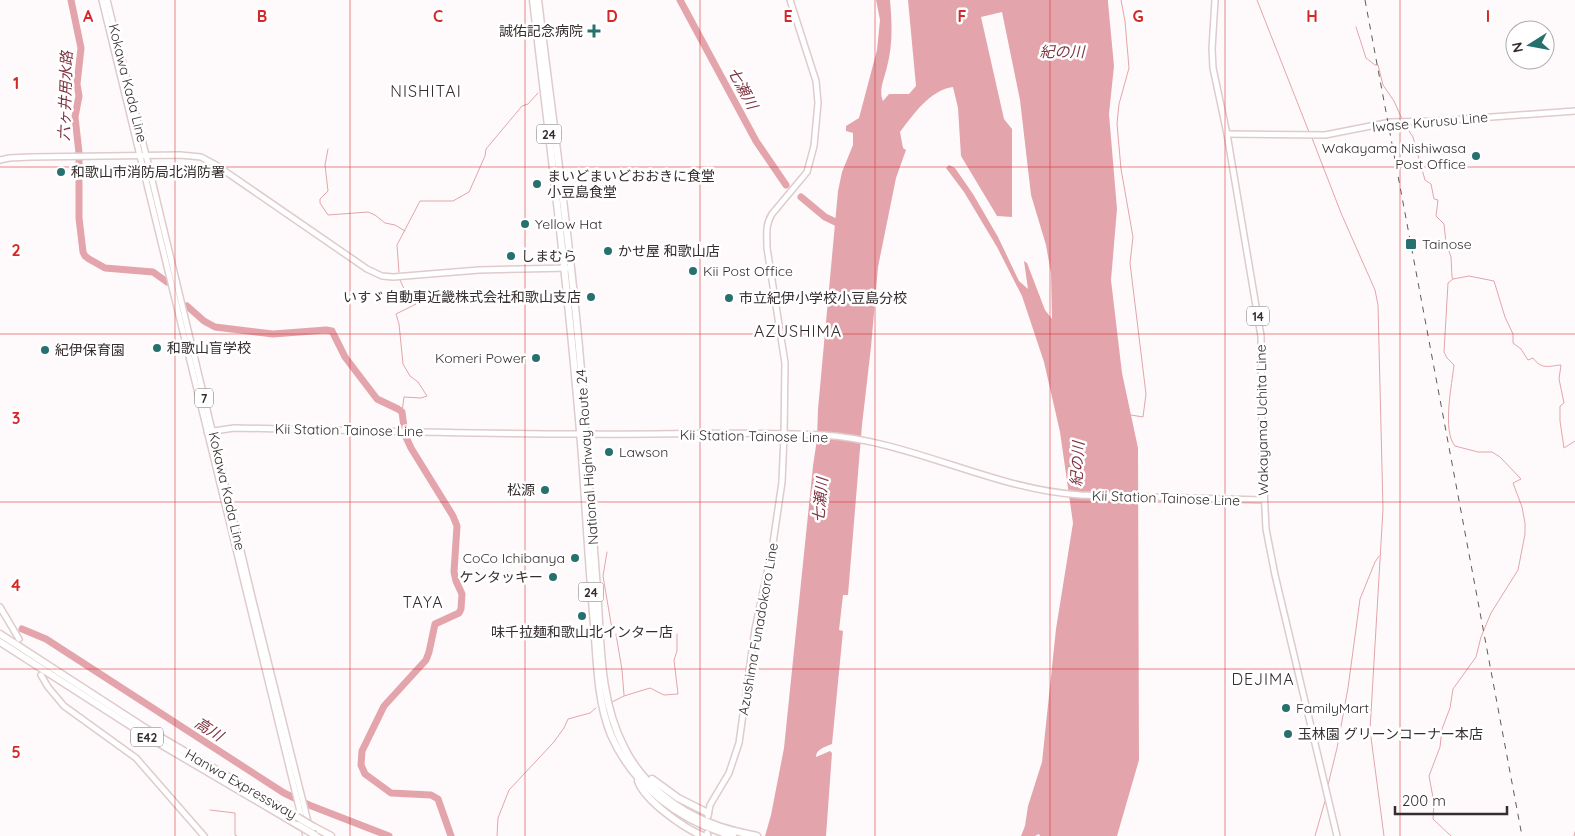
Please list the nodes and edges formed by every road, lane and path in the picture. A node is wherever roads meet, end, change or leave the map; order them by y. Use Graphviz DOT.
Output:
graph roads {
  1 [pos="102,0"];
  2 [pos="107,0"];
  3 [pos="533,0"];
  4 [pos="538,0"];
  5 [pos="790,0"];
  6 [pos="1215,0"];
  7 [pos="1575,111"];
  8 [pos="1227,134"];
  9 [pos="140,155"];
  10 [pos="146,156"];
  11 [pos="0,160"];
  12 [pos="568,268"];
  13 [pos="210,431"];
  14 [pos="583,434"];
  15 [pos="784,435"];
  16 [pos="1260,500"];
  17 [pos="0,607"];
  18 [pos="0,634"];
  19 [pos="20,639"];
  20 [pos="0,642"];
  21 [pos="40,675"];
  22 [pos="623,751"];
  23 [pos="640,775"];
  24 [pos="708,815"];
  25 [pos="734,834"];
  26 [pos="706,835"];
  27 [pos="204,836"];
  28 [pos="306,836"];
  29 [pos="315,836"];
  30 [pos="331,836"];
  31 [pos="757,836"];
  32 [pos="1337,836"];
  1 -- 9 [label="main road, Kokawa Kada Line / 7"];
  2 -- 10 [label="main road, Kokawa Kada Line / 7"];
  3 -- 12 [label="highway, National Highway Route 24 / 24"];
  4 -- 12 [label="highway, National Highway Route 24 / 24"];
  5 -- 15 [label="main road, Azushima Funadokoro Line"];
  6 -- 8 [label="main road, Wakayama Uchita Line / 14"];
  7 -- 8 [label="main road, Iwase Kurusu Line"];
  8 -- 16 [label="main road, Wakayama Uchita Line / 14"];
  9 -- 10 [label="main road"];
  9 -- 11 [label="main road"];
  9 -- 13 [label="main road, Kokawa Kada Line / 7"];
  10 -- 12 [label="main road"];
  10 -- 13 [label="main road, Kokawa Kada Line / 7"];
  12 -- 14 [label="highway, National Highway Route 24 / 24"];
  13 -- 14 [label="main road, Kii Station Tainose Line"];
  13 -- 28 [label="main road, Kokawa Kada Line / 7"];
  13 -- 29 [label="main road, Kokawa Kada Line / 7"];
  14 -- 15 [label="main road, Kii Station Tainose Line"];
  14 -- 22 [label="highway, National Highway Route 24 / 24"];
  15 -- 16 [label="main road, Kii Station Tainose Line"];
  15 -- 24 [label="main road, Azushima Funadokoro Line"];
  16 -- 32 [label="main road, Wakayama Uchita Line / 14"];
  17 -- 19 [label="main road"];
  18 -- 30 [label="highway, Hanwa Expressway / E42, bridge"];
  20 -- 29 [label="highway, Hanwa Expressway / E42, bridge"];
  21 -- 27 [label="main road"];
  22 -- 23 [label="highway, National Highway Route 24 / 24"];
  22 -- 23 [label="highway, 24"];
  23 -- 24 [label="highway, 24"];
  23 -- 25 [label="highway, National Highway Route 24 / 24"];
  23 -- 26 [label="highway, 24"];
  25 -- 31 [label="highway, National Highway Route 24 / 24"];
}
